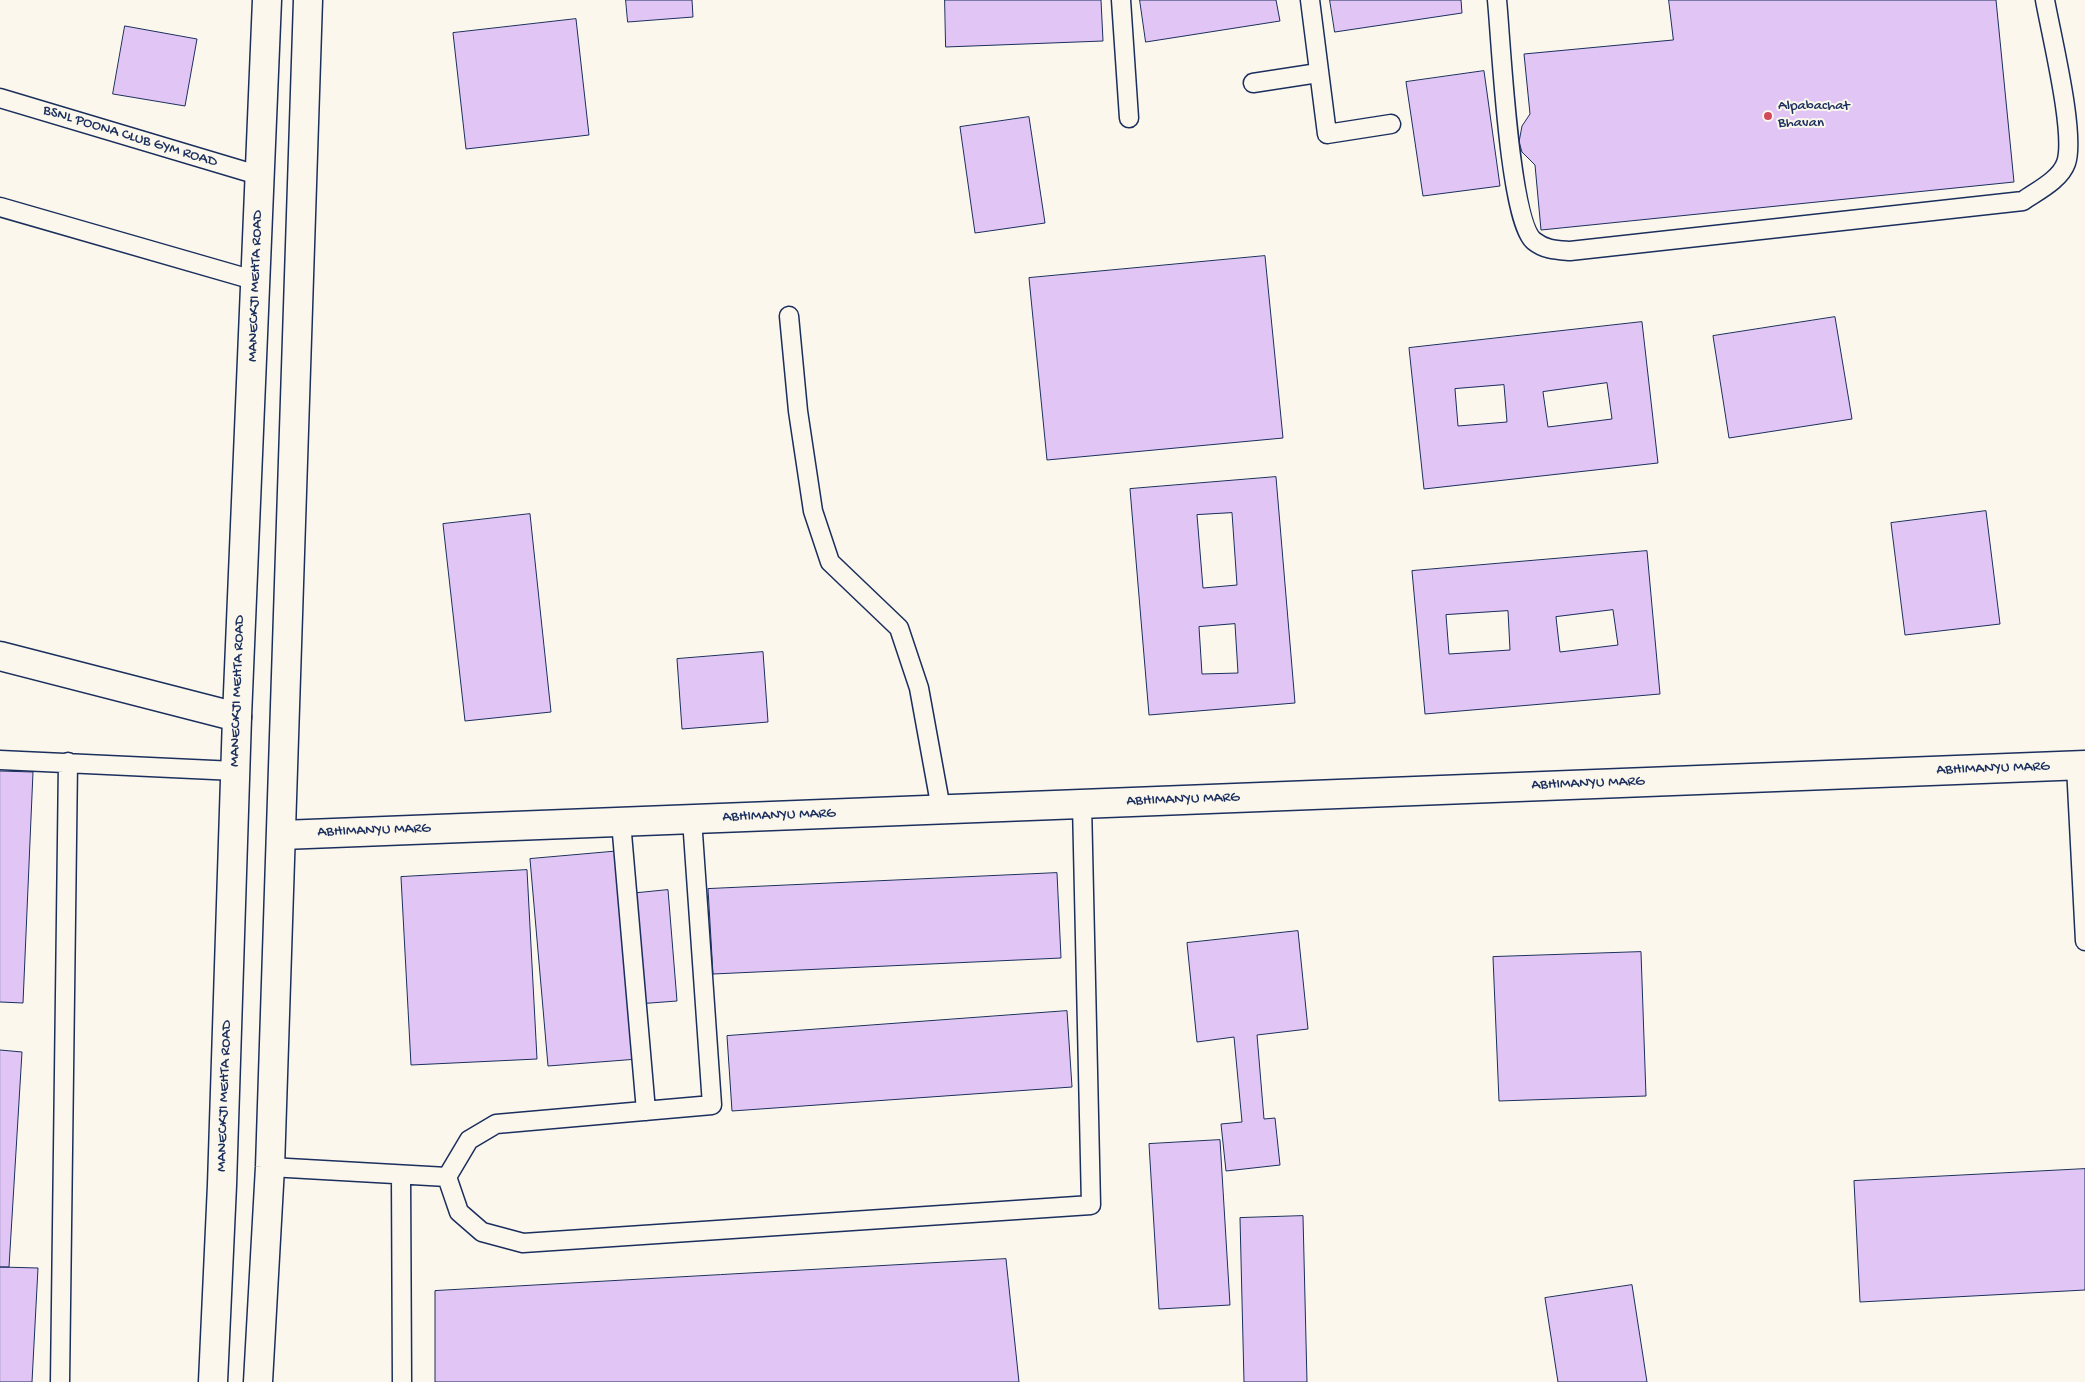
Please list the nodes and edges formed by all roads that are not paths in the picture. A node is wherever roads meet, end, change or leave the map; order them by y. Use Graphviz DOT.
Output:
graph roads {
  1 [pos="267,0"];
  2 [pos="308,0"];
  3 [pos="1121,0"];
  4 [pos="1310,0"];
  5 [pos="1497,0"];
  6 [pos="2045,0"];
  7 [pos="1318,73"];
  8 [pos="1253,83"];
  9 [pos="0,98"];
  10 [pos="1129,118"];
  11 [pos="1391,124"];
  12 [pos="261,176"];
  13 [pos="0,207"];
  14 [pos="256,281"];
  15 [pos="788,316"];
  16 [pos="0,656"];
  17 [pos="237,717"];
  18 [pos="0,760"];
  19 [pos="68,762"];
  20 [pos="2081,766"];
  21 [pos="235,771"];
  22 [pos="1082,804"];
  23 [pos="942,809"];
  24 [pos="692,819"];
  25 [pos="621,822"];
  26 [pos="282,835"];
  27 [pos="2085,941"];
  28 [pos="646,1111"];
  29 [pos="270,1167"];
  30 [pos="401,1175"];
  31 [pos="447,1177"];
  32 [pos="60,1382"];
  33 [pos="213,1382"];
  34 [pos="258,1382"];
  35 [pos="402,1382"];
  1 -- 12 [label="main road, MANECKJI MEHTA ROAD"];
  2 -- 26 [label="main road"];
  3 -- 10 [label="lane"];
  4 -- 7 [label="lane"];
  5 -- 6 [label="lane"];
  7 -- 8 [label="lane"];
  7 -- 11 [label="lane"];
  9 -- 12 [label="lane, BSNL POONA CLUB GYM ROAD"];
  12 -- 14 [label="main road, MANECKJI MEHTA ROAD"];
  13 -- 14 [label="lane"];
  14 -- 17 [label="main road, MANECKJI MEHTA ROAD"];
  15 -- 23 [label="lane"];
  16 -- 17 [label="main road"];
  17 -- 21 [label="main road, MANECKJI MEHTA ROAD"];
  18 -- 19 [label="lane"];
  19 -- 21 [label="lane"];
  19 -- 32 [label="lane"];
  20 -- 22 [label="main road, ABHIMANYU MARG"];
  20 -- 27 [label="lane"];
  21 -- 33 [label="main road, MANECKJI MEHTA ROAD"];
  22 -- 23 [label="main road, ABHIMANYU MARG"];
  22 -- 31 [label="lane"];
  23 -- 24 [label="main road, ABHIMANYU MARG"];
  24 -- 25 [label="main road, ABHIMANYU MARG"];
  24 -- 28 [label="lane"];
  25 -- 26 [label="main road, ABHIMANYU MARG"];
  25 -- 28 [label="lane"];
  26 -- 29 [label="main road"];
  28 -- 31 [label="lane"];
  29 -- 30 [label="lane"];
  29 -- 34 [label="main road"];
  30 -- 31 [label="lane"];
  30 -- 35 [label="lane"];
}
